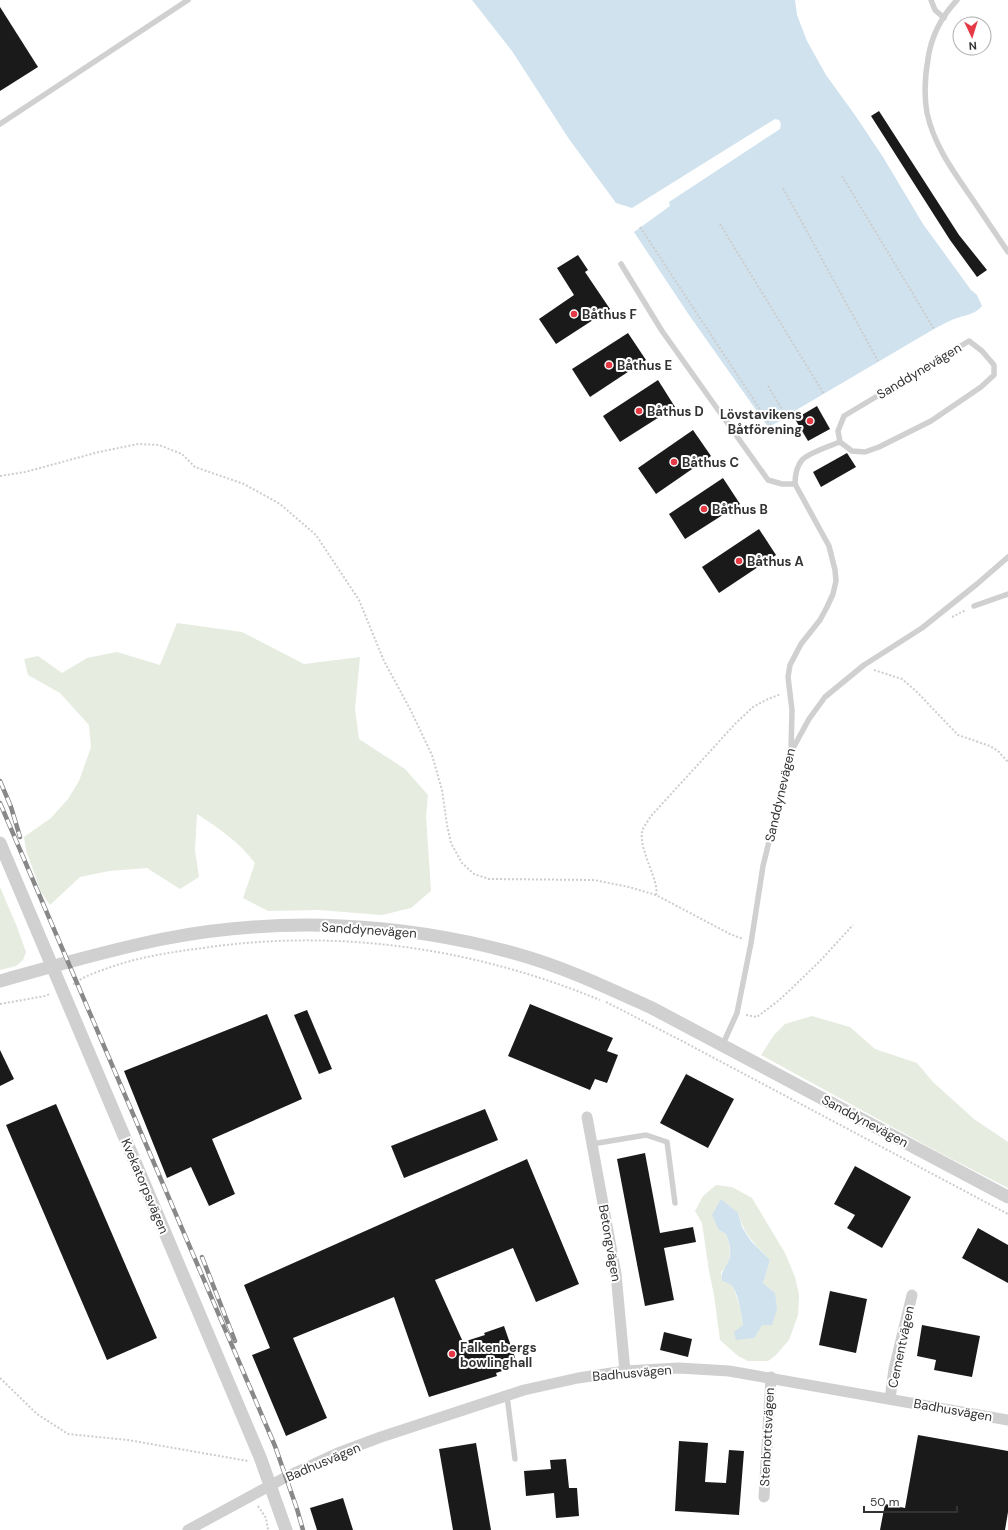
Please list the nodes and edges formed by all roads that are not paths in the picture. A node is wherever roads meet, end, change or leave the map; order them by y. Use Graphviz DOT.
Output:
graph roads {
  1 [pos="188,0"];
  2 [pos="931,0"];
  3 [pos="958,0"];
  4 [pos="944,18"];
  5 [pos="0,124"];
  6 [pos="1008,252"];
  7 [pos="621,264"];
  8 [pos="840,442"];
  9 [pos="795,484"];
  10 [pos="1008,557"];
  11 [pos="1008,594"];
  12 [pos="974,606"];
  13 [pos="791,752"];
  14 [pos="0,843"];
  15 [pos="52,967"];
  16 [pos="0,981"];
  17 [pos="722,1046"];
  18 [pos="587,1117"];
  19 [pos="592,1144"];
  20 [pos="1008,1197"];
  21 [pos="675,1203"];
  22 [pos="912,1295"];
  23 [pos="625,1371"];
  24 [pos="771,1377"];
  25 [pos="507,1396"];
  26 [pos="890,1399"];
  27 [pos="1008,1420"];
  28 [pos="516,1459"];
  29 [pos="271,1485"];
  30 [pos="764,1497"];
  31 [pos="188,1530"];
  32 [pos="286,1530"];
  1 -- 5 [label="lane"];
  2 -- 4 [label="lane"];
  3 -- 4 [label="lane"];
  4 -- 6 [label="lane"];
  7 -- 9 [label="lane"];
  8 -- 8 [label="lane, Sanddynevägen"];
  8 -- 9 [label="lane"];
  9 -- 13 [label="lane, Sanddynevägen"];
  10 -- 13 [label="lane"];
  11 -- 12 [label="lane"];
  13 -- 17 [label="lane, Sanddynevägen"];
  14 -- 15 [label="street, Kvekatorpsvägen"];
  15 -- 16 [label="street, Sanddynevägen"];
  15 -- 17 [label="street, Sanddynevägen"];
  15 -- 29 [label="street, Kvekatorpsvägen"];
  17 -- 20 [label="street, Sanddynevägen"];
  18 -- 19 [label="street, Betongvägen"];
  19 -- 21 [label="lane"];
  19 -- 23 [label="street, Betongvägen"];
  22 -- 26 [label="street, Cementvägen"];
  23 -- 24 [label="street, Badhusvägen"];
  23 -- 25 [label="street, Badhusvägen"];
  24 -- 26 [label="street, Badhusvägen"];
  24 -- 30 [label="street, Stenbrottsvägen"];
  25 -- 28 [label="lane"];
  25 -- 29 [label="street, Badhusvägen"];
  26 -- 27 [label="street, Badhusvägen"];
  29 -- 31 [label="street, Badhusvägen"];
  29 -- 32 [label="street, Kvekatorpsvägen"];
}
